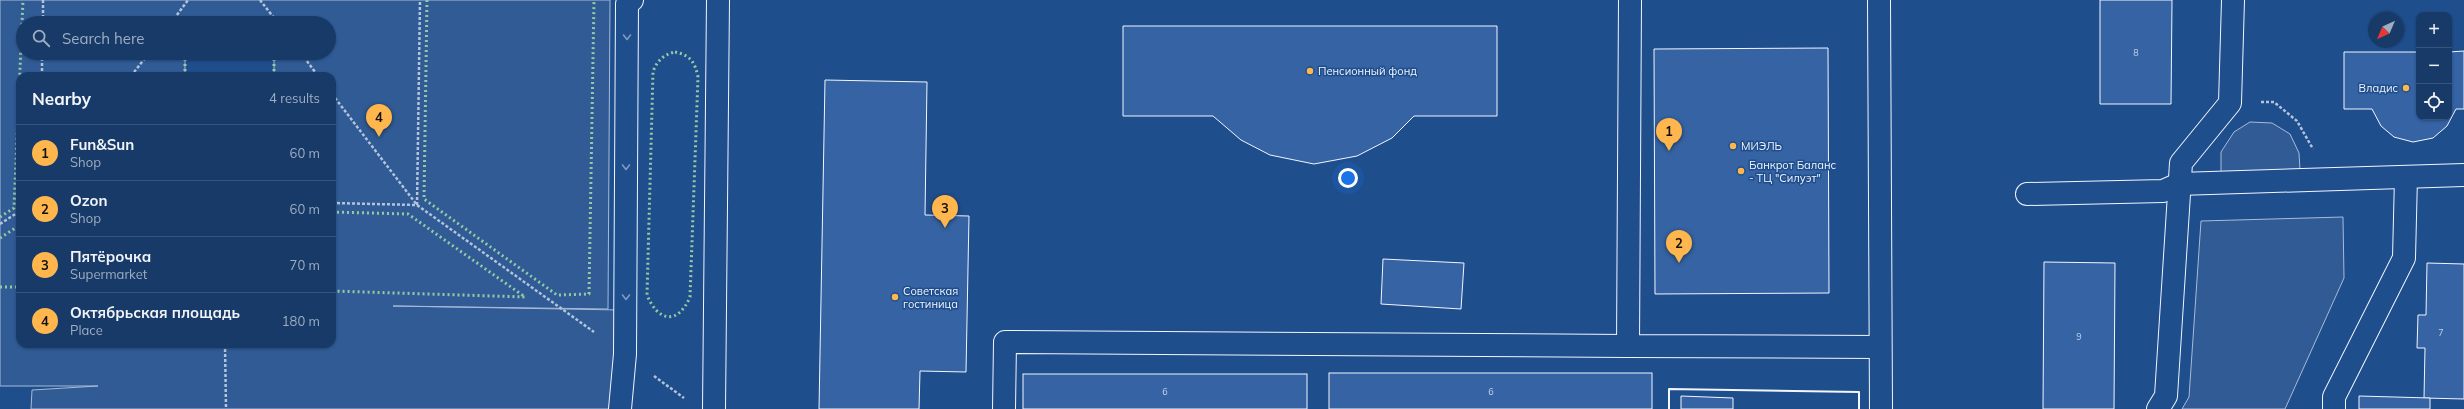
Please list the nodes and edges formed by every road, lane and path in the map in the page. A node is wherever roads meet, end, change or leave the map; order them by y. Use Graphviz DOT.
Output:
graph roads {
  1 [pos="43,0"];
  2 [pos="188,0"];
  3 [pos="260,0"];
  4 [pos="420,0"];
  5 [pos="632,0"];
  6 [pos="718,0"];
  7 [pos="1630,0"];
  8 [pos="1880,0"];
  9 [pos="2233,0"];
  10 [pos="43,16"];
  11 [pos="176,16"];
  12 [pos="273,16"];
  13 [pos="42,60"];
  14 [pos="143,60"];
  15 [pos="306,60"];
  16 [pos="42,72"];
  17 [pos="134,72"];
  18 [pos="315,72"];
  19 [pos="336,99"];
  20 [pos="2230,103"];
  21 [pos="2464,175"];
  22 [pos="2406,177"];
  23 [pos="2322,179"];
  24 [pos="2180,184"];
  25 [pos="2027,194"];
  26 [pos="336,203"];
  27 [pos="417,205"];
  28 [pos="16,214"];
  29 [pos="0,224"];
  30 [pos="558,307"];
  31 [pos="1628,346"];
  32 [pos="1880,347"];
  33 [pos="226,348"];
  34 [pos="226,409"];
  35 [pos="620,409"];
  36 [pos="714,409"];
  37 [pos="1004,409"];
  38 [pos="1881,409"];
  39 [pos="2158,409"];
  40 [pos="2334,409"];
  1 -- 10 [label="path"];
  2 -- 11 [label="path"];
  3 -- 12 [label="path"];
  4 -- 27 [label="path"];
  5 -- 35 [label="street, one-way"];
  6 -- 36 [label="street"];
  7 -- 31 [label="street"];
  8 -- 32 [label="street"];
  9 -- 20 [label="street"];
  13 -- 16 [label="path"];
  14 -- 17 [label="path"];
  15 -- 18 [label="path"];
  19 -- 27 [label="path"];
  20 -- 23 [label="path"];
  20 -- 24 [label="street"];
  21 -- 22 [label="street"];
  22 -- 23 [label="street"];
  22 -- 40 [label="street"];
  23 -- 24 [label="street"];
  24 -- 25 [label="street"];
  24 -- 39 [label="street"];
  26 -- 27 [label="path"];
  27 -- 30 [label="path"];
  28 -- 29 [label="path"];
  31 -- 32 [label="street"];
  31 -- 37 [label="street"];
  32 -- 38 [label="street"];
  33 -- 34 [label="path"];
}
